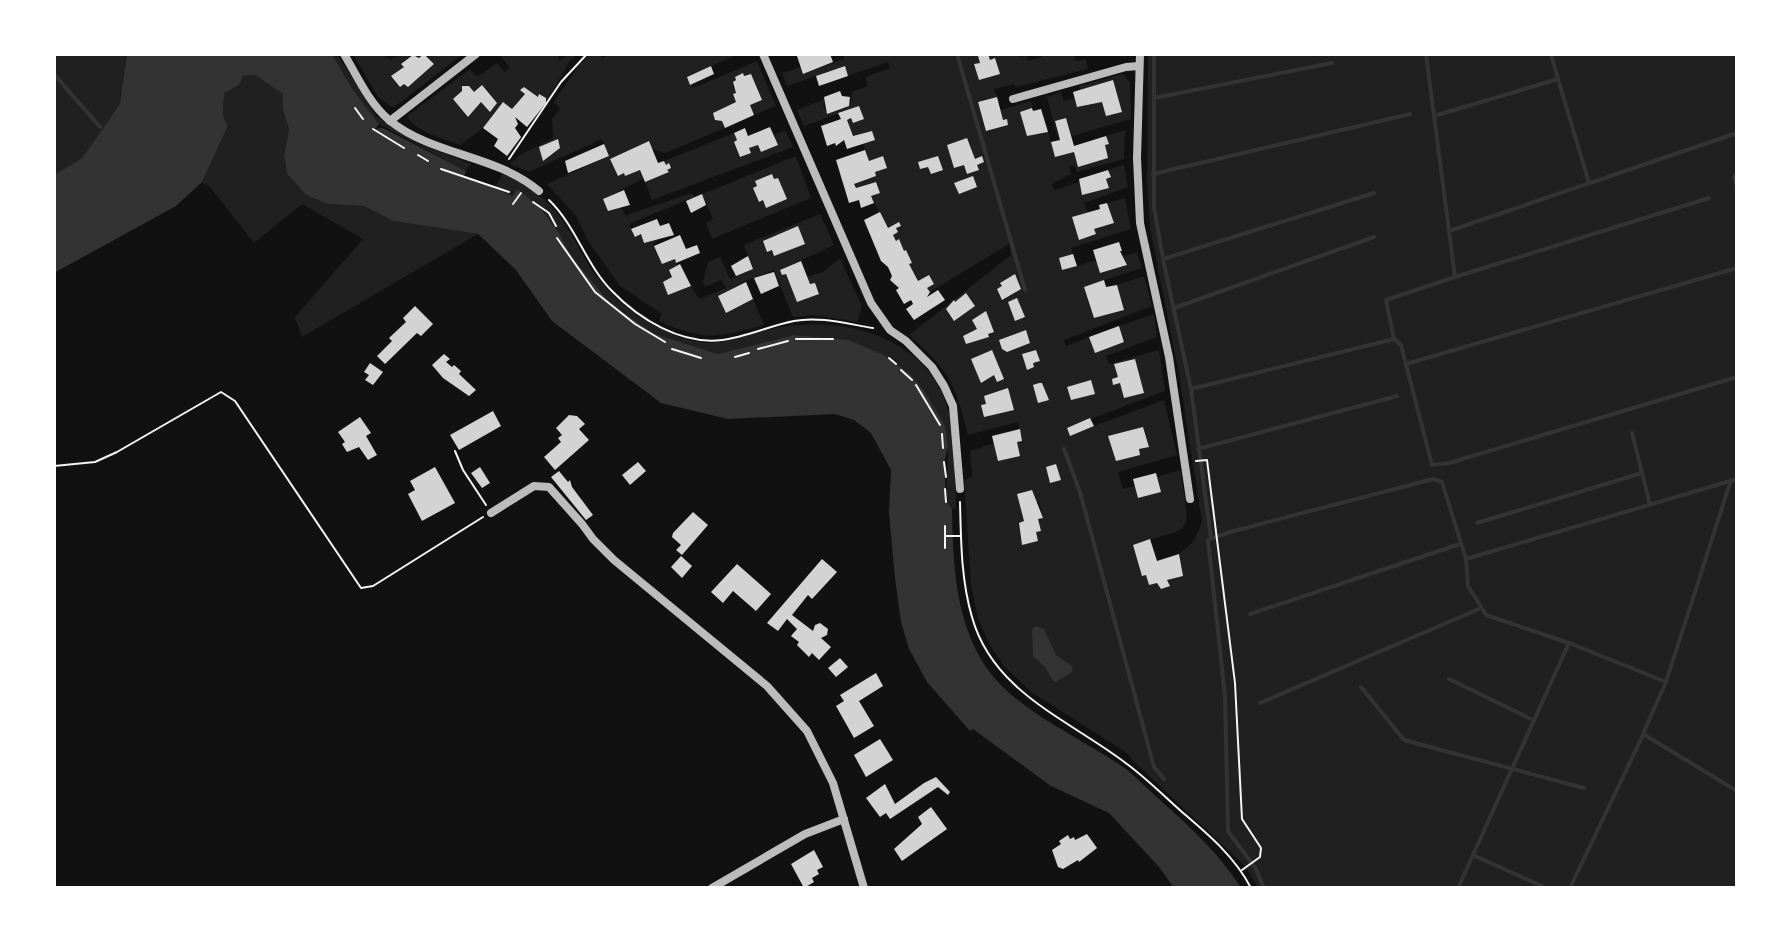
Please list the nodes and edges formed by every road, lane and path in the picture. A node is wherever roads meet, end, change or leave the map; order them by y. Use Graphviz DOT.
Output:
graph roads {
  1 [pos="344,54"];
  2 [pos="476,54"];
  3 [pos="587,54"];
  4 [pos="763,54"];
  5 [pos="1140,54"];
  6 [pos="1139,66"];
  7 [pos="1013,99"];
  8 [pos="355,108"];
  9 [pos="363,119"];
  10 [pos="390,121"];
  11 [pos="373,129"];
  12 [pos="404,148"];
  13 [pos="418,155"];
  14 [pos="428,161"];
  15 [pos="502,167"];
  16 [pos="441,169"];
  17 [pos="539,191"];
  18 [pos="509,192"];
  19 [pos="513,204"];
  20 [pos="556,226"];
  21 [pos="557,238"];
  22 [pos="890,330"];
  23 [pos="796,339"];
  24 [pos="833,339"];
  25 [pos="788,341"];
  26 [pos="665,342"];
  27 [pos="672,349"];
  28 [pos="758,349"];
  29 [pos="749,353"];
  30 [pos="735,357"];
  31 [pos="701,358"];
  32 [pos="889,358"];
  33 [pos="896,364"];
  34 [pos="901,370"];
  35 [pos="912,380"];
  36 [pos="916,385"];
  37 [pos="940,425"];
  38 [pos="942,434"];
  39 [pos="943,448"];
  40 [pos="455,451"];
  41 [pos="944,462"];
  42 [pos="1191,462"];
  43 [pos="54,466"];
  44 [pos="946,477"];
  45 [pos="945,489"];
  46 [pos="960,489"];
  47 [pos="1190,499"];
  48 [pos="946,502"];
  49 [pos="491,513"];
  50 [pos="945,526"];
  51 [pos="945,536"];
  52 [pos="961,536"];
  53 [pos="945,548"];
  54 [pos="844,819"];
  55 [pos="1240,871"];
  56 [pos="712,888"];
  57 [pos="864,888"];
  58 [pos="1251,888"];
  1 -- 10 [label="street"];
  2 -- 10 [label="street"];
  3 -- 15 [label="path"];
  4 -- 22 [label="street"];
  5 -- 6 [label="street"];
  6 -- 7 [label="street"];
  6 -- 47 [label="street"];
  8 -- 9 [label="path"];
  10 -- 15 [label="street"];
  11 -- 12 [label="path"];
  13 -- 14 [label="path"];
  15 -- 17 [label="street"];
  16 -- 18 [label="path"];
  17 -- 22 [label="path"];
  19 -- 20 [label="path"];
  21 -- 26 [label="path"];
  22 -- 46 [label="street"];
  23 -- 24 [label="path"];
  25 -- 28 [label="path"];
  27 -- 31 [label="path"];
  29 -- 30 [label="path"];
  32 -- 33 [label="path"];
  34 -- 35 [label="path"];
  36 -- 37 [label="path"];
  38 -- 39 [label="path"];
  40 -- 49 [label="path"];
  41 -- 44 [label="path"];
  42 -- 55 [label="path"];
  43 -- 49 [label="path"];
  45 -- 48 [label="path"];
  46 -- 52 [label="path"];
  49 -- 54 [label="street"];
  50 -- 51 [label="path"];
  51 -- 52 [label="path"];
  51 -- 53 [label="path"];
  52 -- 55 [label="path"];
  54 -- 56 [label="street"];
  54 -- 57 [label="street"];
  55 -- 58 [label="path"];
}
